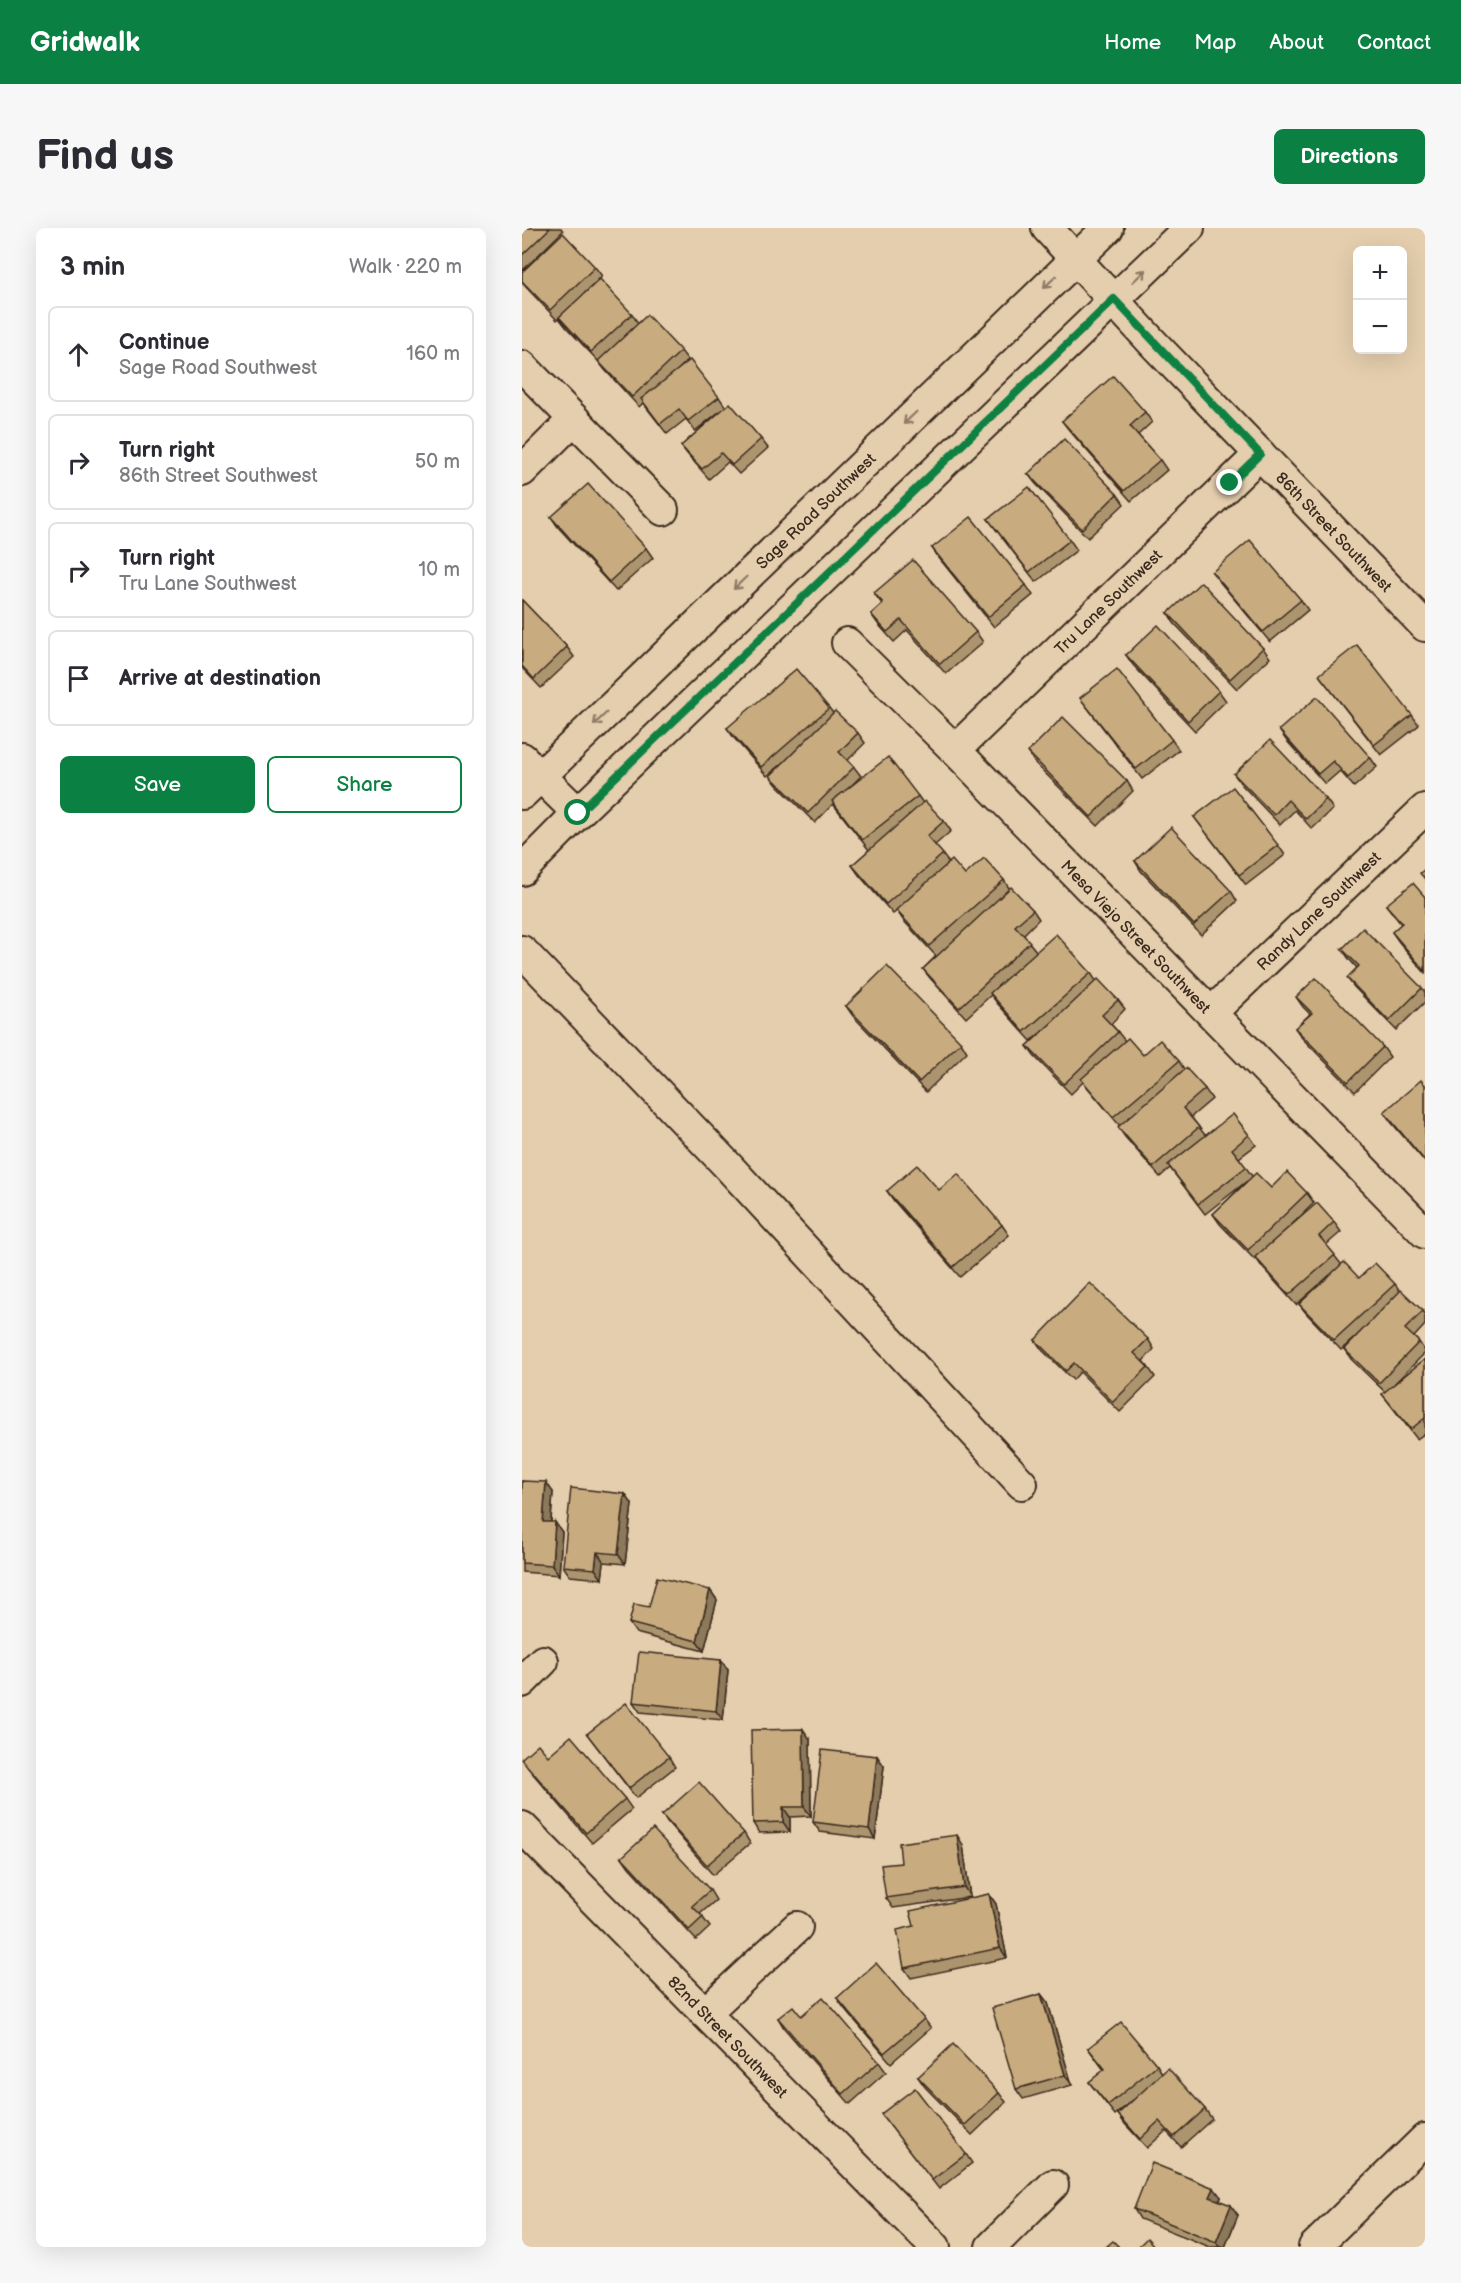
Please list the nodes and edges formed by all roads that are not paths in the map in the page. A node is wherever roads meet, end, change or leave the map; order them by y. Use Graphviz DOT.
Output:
graph roads {
  1 [pos="1047,228"];
  2 [pos="1108,228"];
  3 [pos="1189,228"];
  4 [pos="1076,257"];
  5 [pos="1114,299"];
  6 [pos="522,366"];
  7 [pos="574,420"];
  8 [pos="1260,454"];
  9 [pos="522,471"];
  10 [pos="663,510"];
  11 [pos="1425,626"];
  12 [pos="847,643"];
  13 [pos="956,750"];
  14 [pos="528,776"];
  15 [pos="1425,809"];
  16 [pos="578,813"];
  17 [pos="522,870"];
  18 [pos="522,951"];
  19 [pos="1212,1012"];
  20 [pos="1425,1233"];
  21 [pos="1022,1484"];
  22 [pos="543,1661"];
  23 [pos="522,1682"];
  24 [pos="522,1827"];
  25 [pos="796,1927"];
  26 [pos="705,2013"];
  27 [pos="1425,2139"];
  28 [pos="1053,2185"];
  29 [pos="935,2247"];
  30 [pos="991,2247"];
  31 [pos="1314,2247"];
  1 -- 4 [label="street, 86th Street Southwest"];
  2 -- 4 [label="street, Sage Road Southwest"];
  5 -- 3 [label="street, one-way"];
  4 -- 5 [label="street, 86th Street Southwest"];
  4 -- 14 [label="street, Sage Road Southwest, one-way"];
  5 -- 8 [label="street, 86th Street Southwest"];
  5 -- 16 [label="street"];
  6 -- 7 [label="street"];
  7 -- 9 [label="street"];
  7 -- 10 [label="street"];
  8 -- 11 [label="street, 86th Street Southwest"];
  8 -- 13 [label="street, Tru Lane Southwest"];
  12 -- 13 [label="street, Mesa Viejo Street Southwest"];
  13 -- 19 [label="street, Mesa Viejo Street Southwest"];
  14 -- 16 [label="street"];
  15 -- 19 [label="street, Randy Lane Southwest"];
  16 -- 17 [label="street"];
  18 -- 21 [label="street"];
  19 -- 20 [label="street, Mesa Viejo Street Southwest"];
  22 -- 23 [label="street"];
  24 -- 26 [label="street, 82nd Street Southwest"];
  25 -- 26 [label="street"];
  26 -- 29 [label="street, 82nd Street Southwest"];
  27 -- 31 [label="street"];
  28 -- 30 [label="street"];
}
